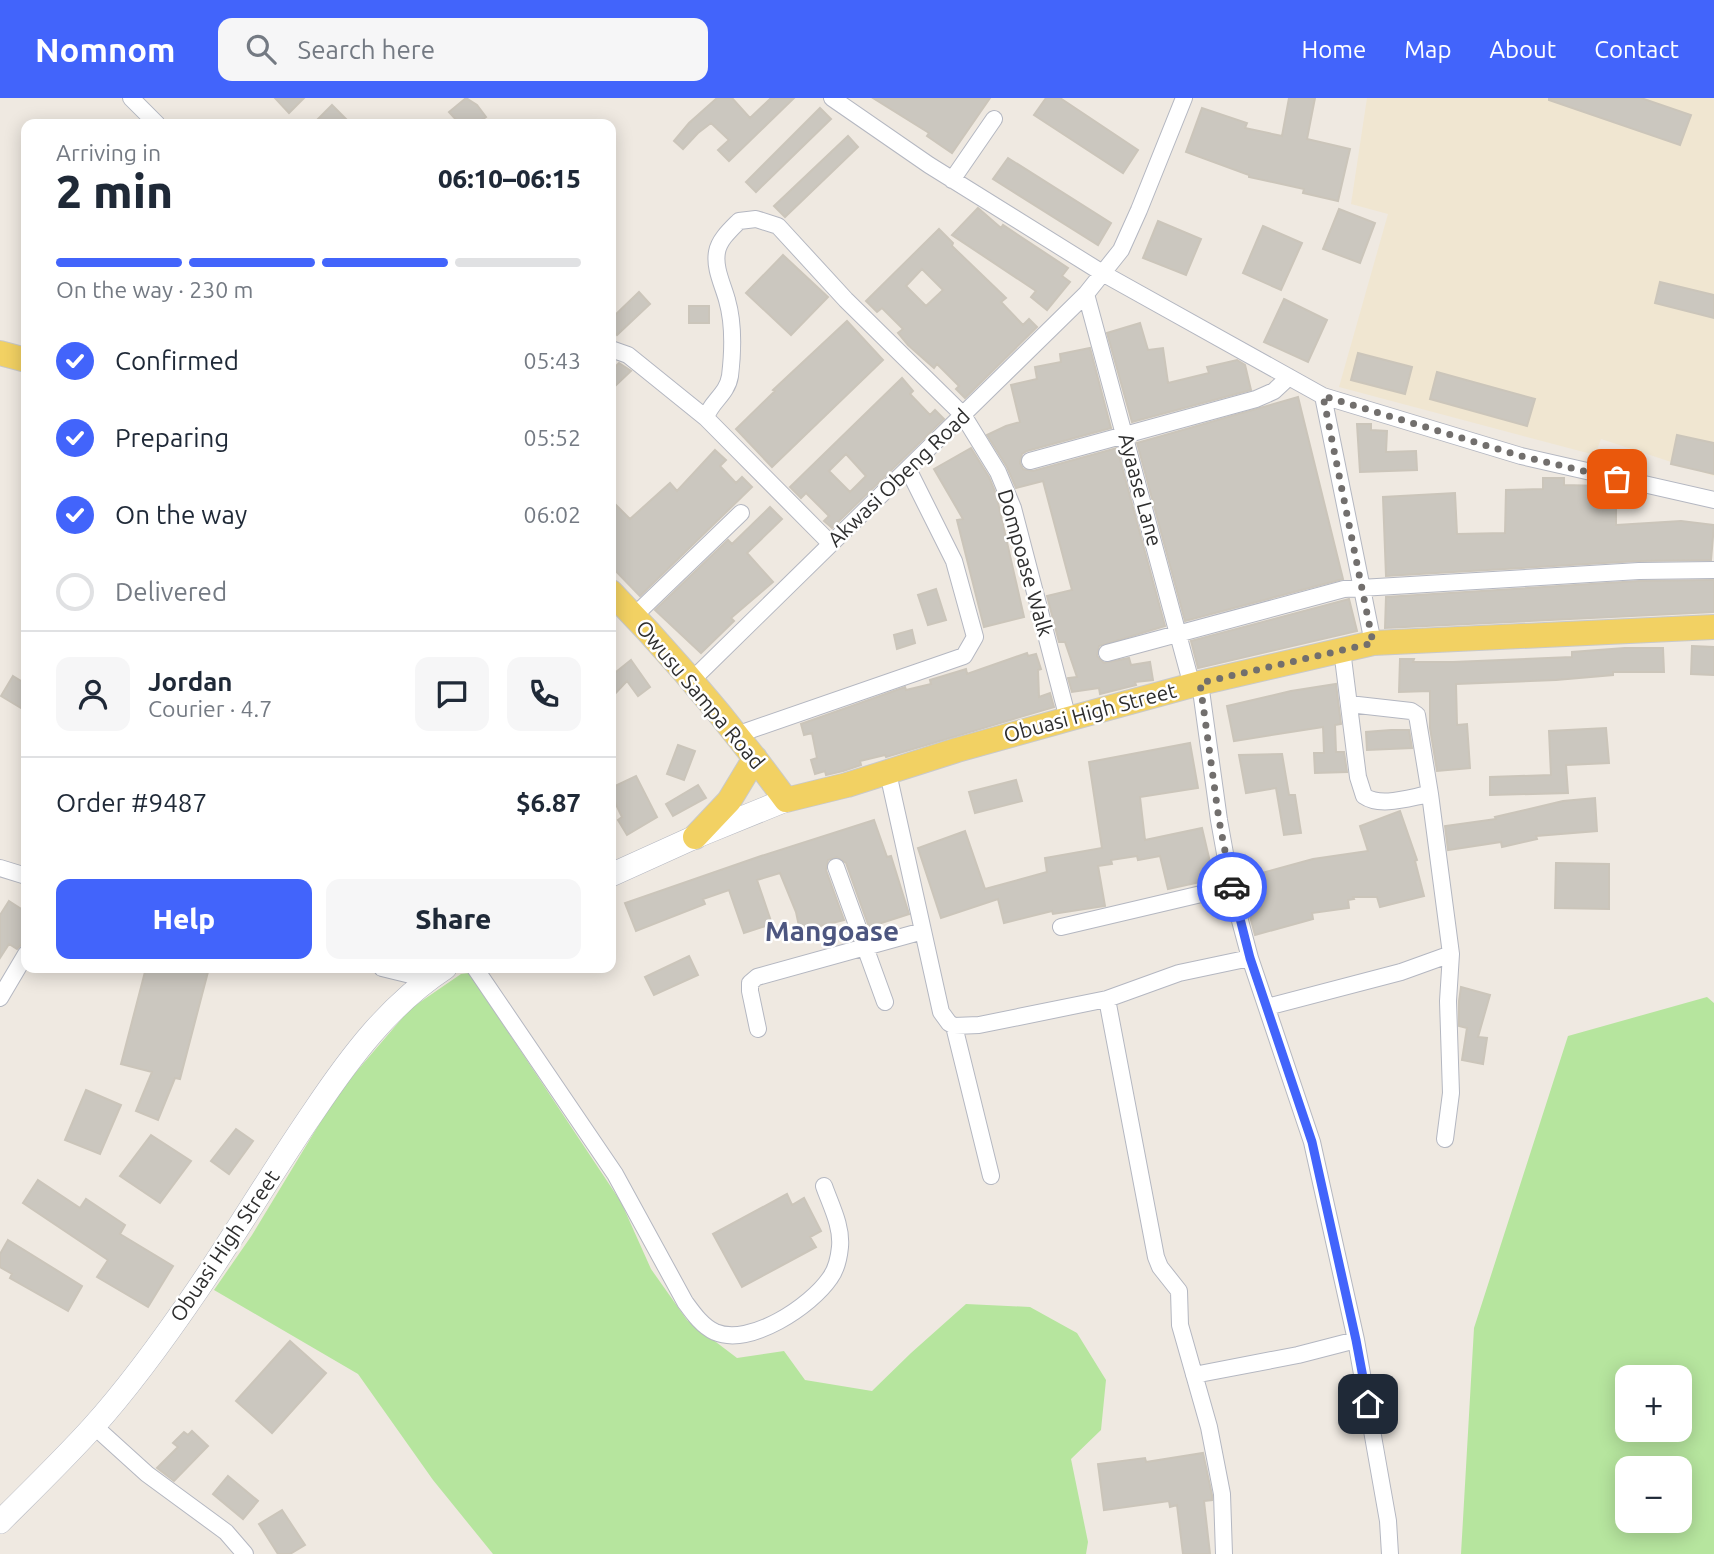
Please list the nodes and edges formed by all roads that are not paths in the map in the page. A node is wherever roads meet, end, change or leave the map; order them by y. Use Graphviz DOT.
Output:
graph roads {
  1 [pos="131,98"];
  2 [pos="832,98"];
  3 [pos="1184,98"];
  4 [pos="153,119"];
  5 [pos="994,119"];
  6 [pos="952,180"];
  7 [pos="1104,274"];
  8 [pos="1086,295"];
  9 [pos="616,351"];
  10 [pos="0,353"];
  11 [pos="21,359"];
  12 [pos="1289,377"];
  13 [pos="1323,396"];
  14 [pos="963,415"];
  15 [pos="706,418"];
  16 [pos="1124,434"];
  17 [pos="1030,461"];
  18 [pos="908,470"];
  19 [pos="1714,500"];
  20 [pos="741,513"];
  21 [pos="831,544"];
  22 [pos="1714,570"];
  23 [pos="1362,587"];
  24 [pos="616,597"];
  25 [pos="634,616"];
  26 [pos="1714,627"];
  27 [pos="1178,634"];
  28 [pos="1373,643"];
  29 [pos="1342,650"];
  30 [pos="1107,653"];
  31 [pos="691,681"];
  32 [pos="1196,685"];
  33 [pos="1349,704"];
  34 [pos="1068,719"];
  35 [pos="736,735"];
  36 [pos="755,758"];
  37 [pos="888,773"];
  38 [pos="1430,794"];
  39 [pos="786,800"];
  40 [pos="695,837"];
  41 [pos="836,867"];
  42 [pos="0,868"];
  43 [pos="616,873"];
  44 [pos="21,874"];
  45 [pos="1231,887"];
  46 [pos="1061,927"];
  47 [pos="923,931"];
  48 [pos="864,947"];
  49 [pos="1451,954"];
  50 [pos="1250,958"];
  51 [pos="21,962"];
  52 [pos="478,973"];
  53 [pos="436,974"];
  54 [pos="0,998"];
  55 [pos="1107,999"];
  56 [pos="886,1002"];
  57 [pos="1267,1007"];
  58 [pos="954,1026"];
  59 [pos="758,1029"];
  60 [pos="1445,1139"];
  61 [pos="991,1176"];
  62 [pos="824,1186"];
  63 [pos="1356,1340"];
  64 [pos="1194,1375"];
  65 [pos="94,1426"];
  66 [pos="0,1522"];
  67 [pos="245,1554"];
  68 [pos="1224,1554"];
  69 [pos="1390,1554"];
  1 -- 4 [label="street"];
  2 -- 6 [label="street"];
  3 -- 7 [label="street, Akwasi Obeng Road"];
  5 -- 6 [label="street"];
  6 -- 7 [label="street"];
  7 -- 8 [label="street, Akwasi Obeng Road"];
  7 -- 12 [label="street"];
  8 -- 14 [label="street, Akwasi Obeng Road"];
  8 -- 16 [label="street, Ayaase Lane"];
  9 -- 15 [label="street"];
  10 -- 11 [label="main road"];
  12 -- 13 [label="street"];
  12 -- 16 [label="street"];
  13 -- 19 [label="street"];
  13 -- 23 [label="street"];
  14 -- 15 [label="street, Dompoase Walk"];
  14 -- 18 [label="street, Akwasi Obeng Road"];
  14 -- 34 [label="street, Dompoase Walk"];
  15 -- 21 [label="street"];
  16 -- 17 [label="street"];
  16 -- 27 [label="street, Ayaase Lane"];
  18 -- 21 [label="street, Akwasi Obeng Road"];
  18 -- 35 [label="street"];
  20 -- 25 [label="street"];
  21 -- 31 [label="street, Akwasi Obeng Road"];
  22 -- 23 [label="street"];
  23 -- 27 [label="street"];
  23 -- 28 [label="street"];
  24 -- 25 [label="main road, Owusu Sampa Road"];
  25 -- 31 [label="main road, Owusu Sampa Road"];
  26 -- 28 [label="main road, Obuasi High Street"];
  27 -- 30 [label="street"];
  27 -- 32 [label="street, Ayaase Lane"];
  28 -- 29 [label="main road, Obuasi High Street"];
  29 -- 32 [label="main road, Obuasi High Street"];
  29 -- 33 [label="street"];
  31 -- 35 [label="main road, Owusu Sampa Road"];
  32 -- 34 [label="main road, Obuasi High Street"];
  32 -- 45 [label="street, Ayaase Lane"];
  33 -- 38 [label="street"];
  33 -- 38 [label="street"];
  34 -- 37 [label="main road, Obuasi High Street"];
  35 -- 36 [label="main road, Owusu Sampa Road"];
  36 -- 39 [label="main road, Owusu Sampa Road"];
  36 -- 40 [label="main road"];
  37 -- 39 [label="main road, Obuasi High Street"];
  37 -- 47 [label="street"];
  38 -- 49 [label="street"];
  39 -- 40 [label="street, Obuasi High Street"];
  40 -- 43 [label="street, Obuasi High Street"];
  41 -- 48 [label="street"];
  42 -- 44 [label="street"];
  45 -- 46 [label="street"];
  45 -- 50 [label="street, Ayaase Lane"];
  47 -- 48 [label="street"];
  47 -- 58 [label="street"];
  48 -- 56 [label="street"];
  48 -- 59 [label="street"];
  49 -- 57 [label="street"];
  49 -- 60 [label="street"];
  50 -- 55 [label="street"];
  50 -- 57 [label="street, Ayaase Lane"];
  51 -- 54 [label="street"];
  52 -- 62 [label="street"];
  53 -- 65 [label="street, Obuasi High Street"];
  55 -- 58 [label="street"];
  55 -- 64 [label="street"];
  57 -- 63 [label="street, Ayaase Lane"];
  58 -- 61 [label="street"];
  63 -- 64 [label="street"];
  63 -- 69 [label="street, Ayaase Lane"];
  64 -- 68 [label="street"];
  65 -- 66 [label="street, Obuasi High Street"];
  65 -- 67 [label="street"];
}
